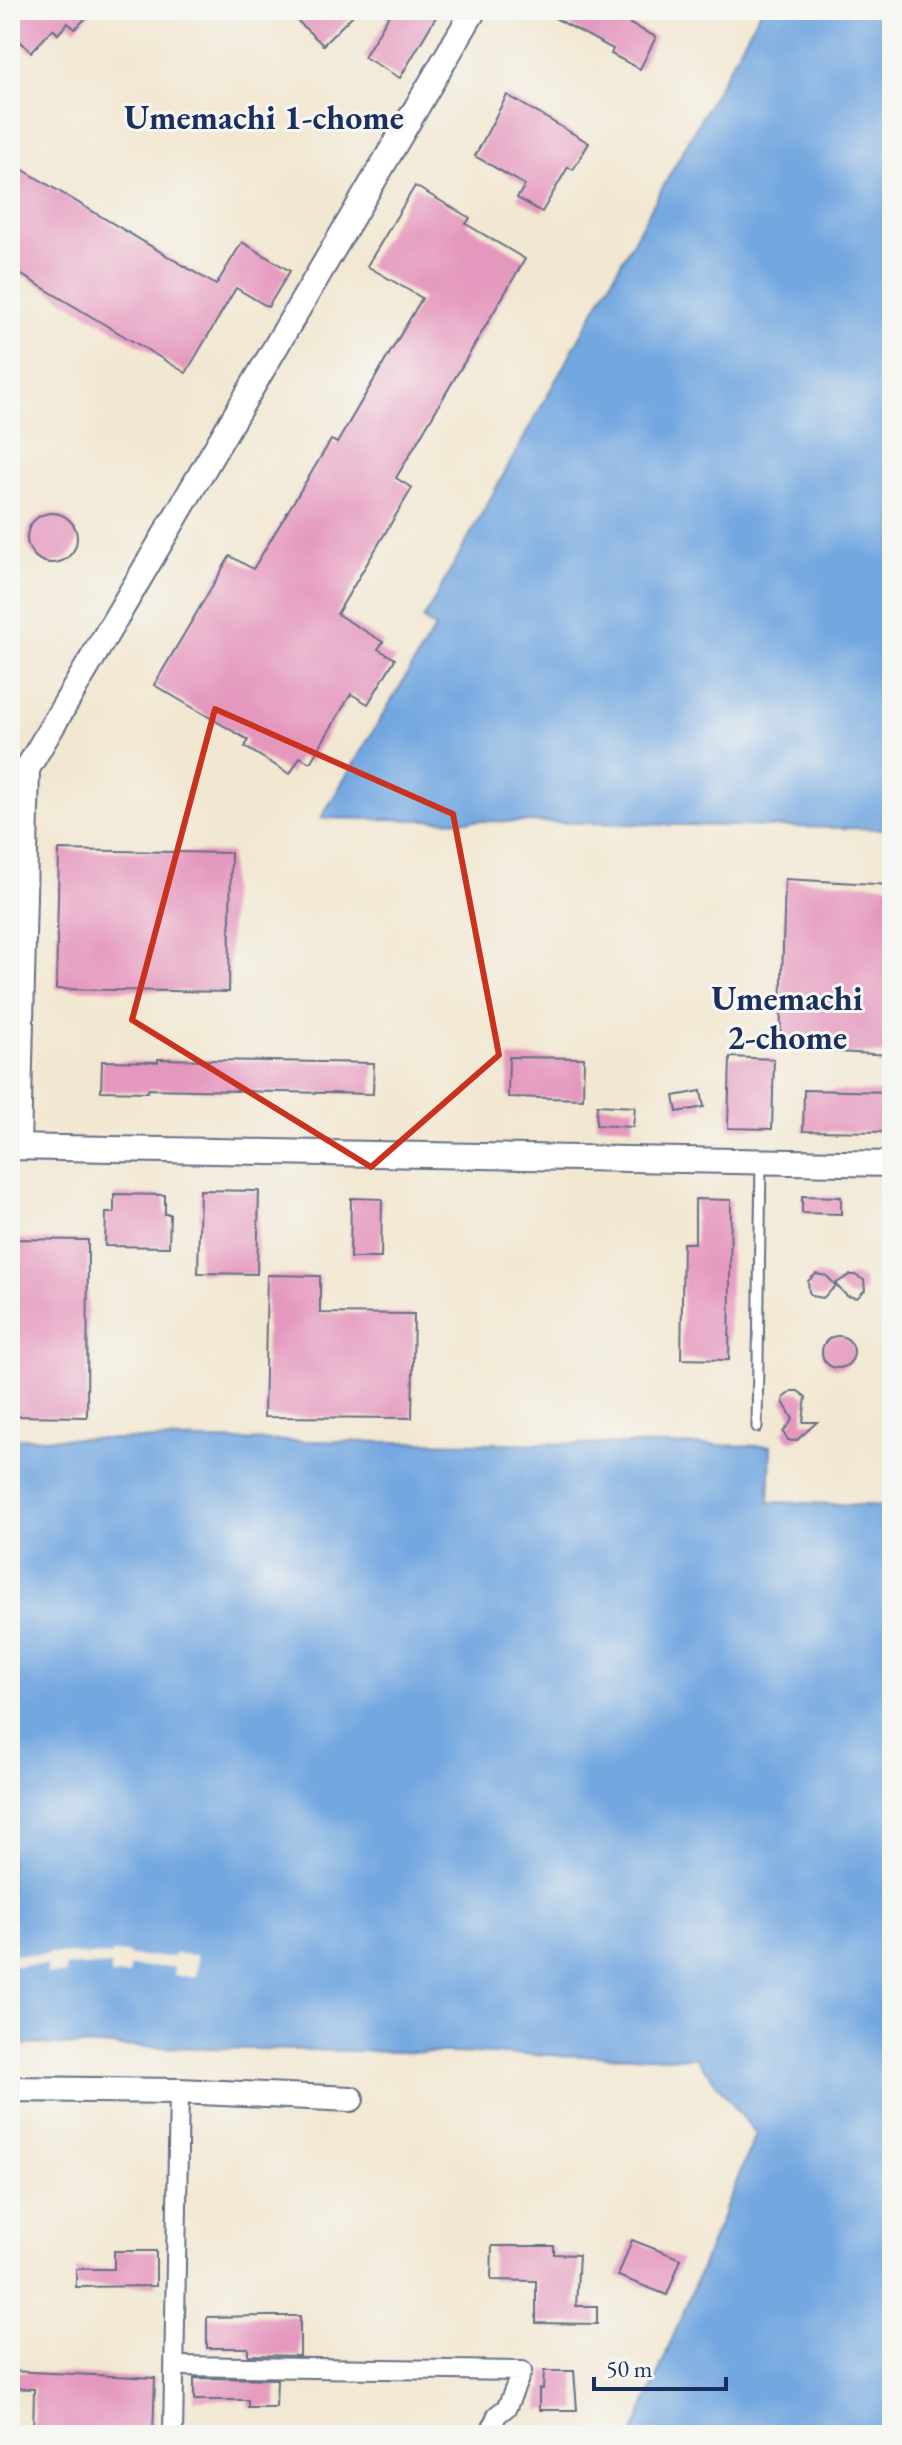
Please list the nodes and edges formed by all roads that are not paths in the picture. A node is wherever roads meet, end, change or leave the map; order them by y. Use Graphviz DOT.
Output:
graph roads {
  1 [pos="474,10"];
  2 [pos="19,768"];
  3 [pos="14,1147"];
  4 [pos="761,1162"];
  5 [pos="892,1164"];
  6 [pos="757,1427"];
  7 [pos="10,2089"];
  8 [pos="179,2091"];
  9 [pos="351,2099"];
  10 [pos="175,2366"];
  11 [pos="173,2435"];
  12 [pos="489,2435"];
  1 -- 2 [label="street"];
  2 -- 3 [label="street"];
  3 -- 4 [label="street"];
  4 -- 5 [label="street"];
  4 -- 6 [label="lane"];
  7 -- 8 [label="street"];
  8 -- 9 [label="street"];
  8 -- 10 [label="street"];
  10 -- 11 [label="street"];
  10 -- 12 [label="street"];
}
